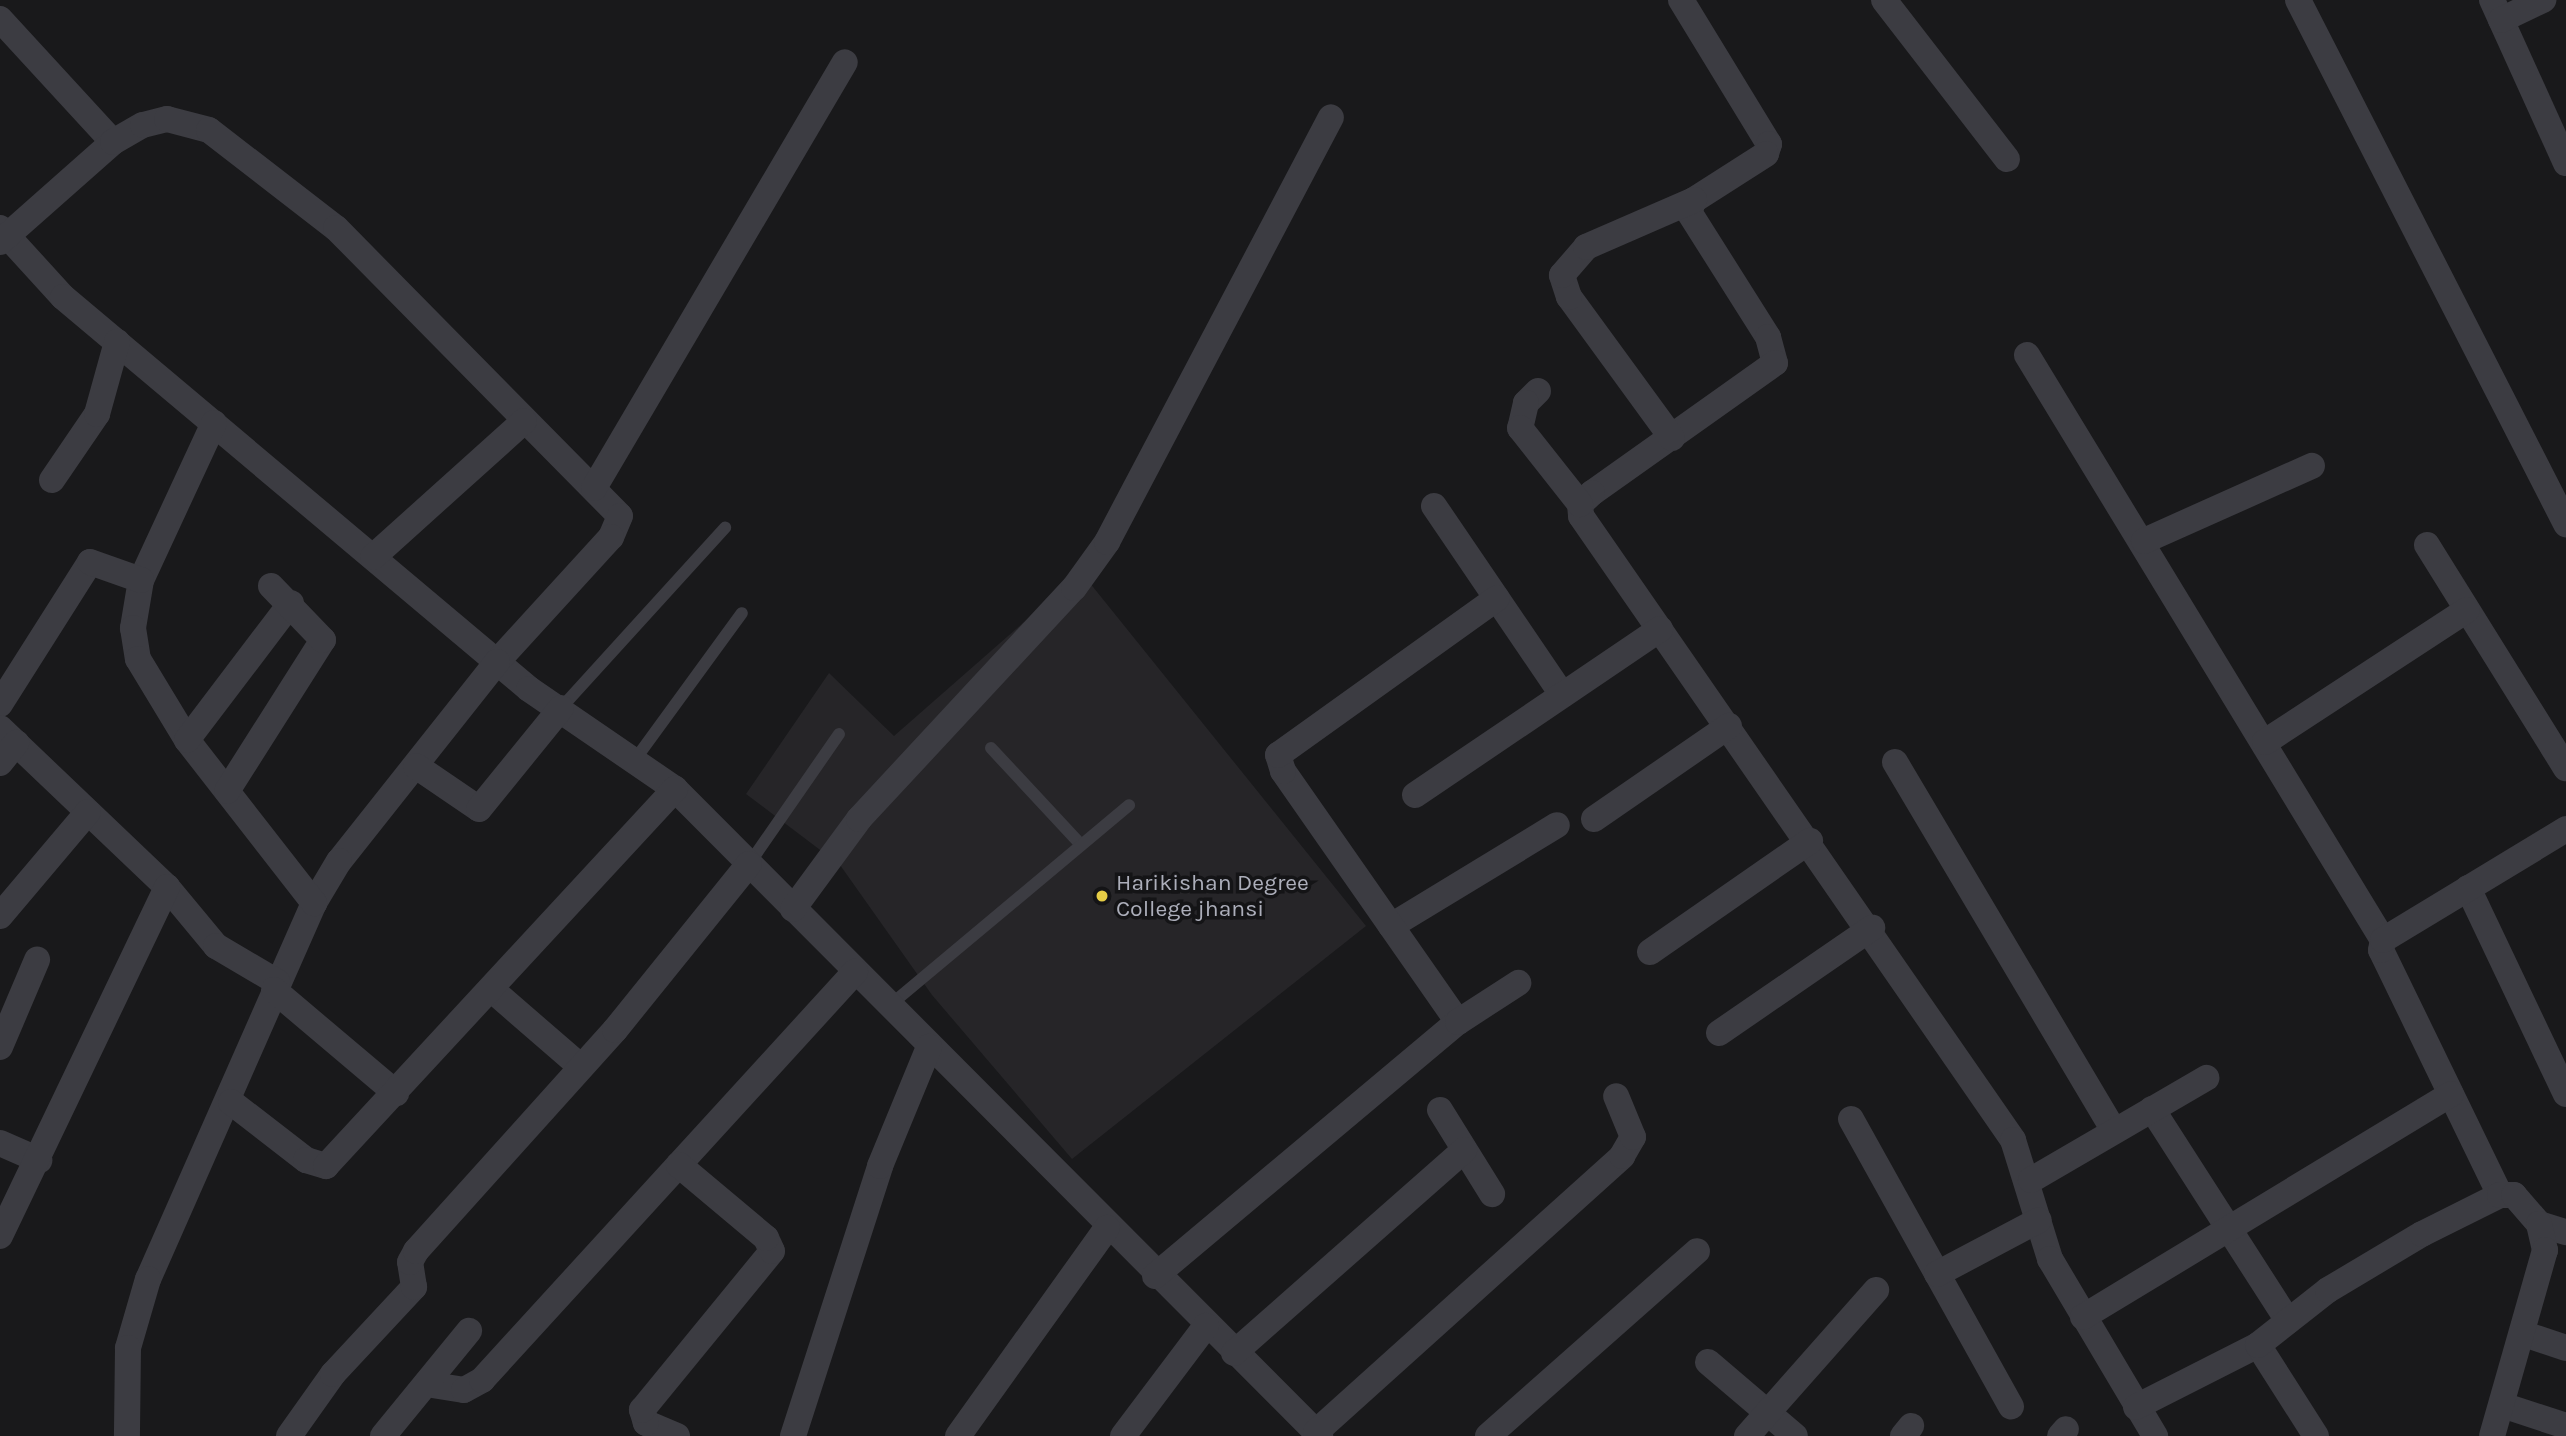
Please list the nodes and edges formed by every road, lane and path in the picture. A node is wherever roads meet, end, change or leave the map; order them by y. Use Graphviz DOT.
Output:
graph roads {
  1 [pos="1681,0"];
  2 [pos="1884,0"];
  3 [pos="2298,0"];
  4 [pos="2543,0"];
  5 [pos="2496,10"];
  6 [pos="0,19"];
  7 [pos="845,62"];
  8 [pos="1331,118"];
  9 [pos="113,142"];
  10 [pos="2007,159"];
  11 [pos="2566,163"];
  12 [pos="1694,200"];
  13 [pos="2,235"];
  14 [pos="117,342"];
  15 [pos="2027,355"];
  16 [pos="1538,391"];
  17 [pos="524,421"];
  18 [pos="214,423"];
  19 [pos="1672,438"];
  20 [pos="2312,466"];
  21 [pos="52,480"];
  22 [pos="594,488"];
  23 [pos="1580,504"];
  24 [pos="1434,506"];
  25 [pos="2566,524"];
  26 [pos="725,528"];
  27 [pos="2144,541"];
  28 [pos="2427,545"];
  29 [pos="373,558"];
  30 [pos="141,580"];
  31 [pos="271,586"];
  32 [pos="1497,598"];
  33 [pos="290,603"];
  34 [pos="2467,610"];
  35 [pos="742,613"];
  36 [pos="1660,629"];
  37 [pos="497,662"];
  38 [pos="1562,694"];
  39 [pos="0,704"];
  40 [pos="561,708"];
  41 [pos="1728,726"];
  42 [pos="839,734"];
  43 [pos="187,740"];
  44 [pos="2265,742"];
  45 [pos="5,745"];
  46 [pos="991,748"];
  47 [pos="634,761"];
  48 [pos="1895,762"];
  49 [pos="416,766"];
  50 [pos="2566,768"];
  51 [pos="675,789"];
  52 [pos="227,791"];
  53 [pos="1415,795"];
  54 [pos="1129,805"];
  55 [pos="88,812"];
  56 [pos="1594,819"];
  57 [pos="1557,825"];
  58 [pos="2566,828"];
  59 [pos="1810,841"];
  60 [pos="1081,845"];
  61 [pos="749,864"];
  62 [pos="167,887"];
  63 [pos="2468,888"];
  64 [pos="314,903"];
  65 [pos="793,909"];
  66 [pos="0,916"];
  67 [pos="1391,926"];
  68 [pos="1871,928"];
  69 [pos="2383,940"];
  70 [pos="1650,952"];
  71 [pos="37,960"];
  72 [pos="855,972"];
  73 [pos="1518,984"];
  74 [pos="276,986"];
  75 [pos="491,989"];
  76 [pos="889,1006"];
  77 [pos="1458,1022"];
  78 [pos="1720,1033"];
  79 [pos="0,1047"];
  80 [pos="929,1047"];
  81 [pos="581,1067"];
  82 [pos="2206,1077"];
  83 [pos="396,1093"];
  84 [pos="2451,1094"];
  85 [pos="2566,1094"];
  86 [pos="1616,1096"];
  87 [pos="231,1102"];
  88 [pos="2152,1109"];
  89 [pos="1440,1110"];
  90 [pos="1851,1119"];
  91 [pos="2113,1132"];
  92 [pos="0,1143"];
  93 [pos="1464,1150"];
  94 [pos="39,1160"];
  95 [pos="679,1165"];
  96 [pos="2031,1180"];
  97 [pos="1492,1194"];
  98 [pos="2500,1195"];
  99 [pos="2039,1220"];
  100 [pos="2539,1224"];
  101 [pos="2229,1227"];
  102 [pos="1107,1228"];
  103 [pos="2566,1232"];
  104 [pos="0,1236"];
  105 [pos="1697,1251"];
  106 [pos="1937,1274"];
  107 [pos="1155,1276"];
  108 [pos="1876,1290"];
  109 [pos="2083,1317"];
  110 [pos="2288,1321"];
  111 [pos="1206,1326"];
  112 [pos="469,1331"];
  113 [pos="2524,1334"];
  114 [pos="2258,1345"];
  115 [pos="2566,1348"];
  116 [pos="1234,1353"];
  117 [pos="1708,1362"];
  118 [pos="426,1384"];
  119 [pos="2502,1405"];
  120 [pos="2011,1407"];
  121 [pos="2136,1407"];
  122 [pos="1767,1412"];
  123 [pos="2566,1426"];
  124 [pos="1309,1432"];
  125 [pos="127,1436"];
  126 [pos="289,1436"];
  127 [pos="383,1436"];
  128 [pos="677,1436"];
  129 [pos="793,1436"];
  130 [pos="958,1436"];
  131 [pos="1123,1436"];
  132 [pos="1488,1436"];
  133 [pos="1747,1436"];
  134 [pos="1795,1436"];
  135 [pos="2155,1436"];
  136 [pos="2316,1436"];
  137 [pos="2492,1436"];
  1 -- 12 [label="street"];
  2 -- 10 [label="street"];
  3 -- 25 [label="street"];
  4 -- 5 [label="street"];
  5 -- 11 [label="street"];
  6 -- 9 [label="street"];
  7 -- 22 [label="street"];
  8 -- 65 [label="street"];
  9 -- 13 [label="street"];
  9 -- 17 [label="street"];
  12 -- 19 [label="street"];
  12 -- 19 [label="street"];
  13 -- 14 [label="street"];
  14 -- 18 [label="street"];
  14 -- 21 [label="street"];
  15 -- 27 [label="street"];
  16 -- 23 [label="street"];
  17 -- 22 [label="street"];
  17 -- 29 [label="street"];
  18 -- 29 [label="street"];
  18 -- 30 [label="street"];
  19 -- 23 [label="street"];
  20 -- 27 [label="street"];
  22 -- 37 [label="street"];
  23 -- 36 [label="street"];
  24 -- 32 [label="street"];
  26 -- 40 [label="lane"];
  27 -- 44 [label="street"];
  28 -- 34 [label="street"];
  29 -- 37 [label="street"];
  30 -- 39 [label="street"];
  30 -- 43 [label="street"];
  31 -- 33 [label="street"];
  32 -- 38 [label="street"];
  32 -- 67 [label="street"];
  33 -- 43 [label="street"];
  33 -- 52 [label="street"];
  34 -- 44 [label="street"];
  34 -- 50 [label="street"];
  35 -- 47 [label="lane"];
  36 -- 38 [label="street"];
  36 -- 41 [label="street"];
  37 -- 40 [label="street"];
  37 -- 49 [label="street"];
  38 -- 53 [label="street"];
  40 -- 47 [label="street"];
  40 -- 49 [label="street"];
  41 -- 56 [label="street"];
  41 -- 59 [label="street"];
  42 -- 61 [label="lane"];
  43 -- 52 [label="street"];
  44 -- 69 [label="street"];
  45 -- 55 [label="street"];
  46 -- 60 [label="lane"];
  47 -- 51 [label="street"];
  48 -- 91 [label="street"];
  49 -- 64 [label="street"];
  51 -- 61 [label="street"];
  51 -- 75 [label="street"];
  52 -- 64 [label="street"];
  54 -- 60 [label="lane"];
  55 -- 62 [label="street"];
  55 -- 66 [label="street"];
  57 -- 67 [label="street"];
  58 -- 63 [label="street"];
  59 -- 68 [label="street"];
  59 -- 70 [label="street"];
  60 -- 76 [label="lane"];
  61 -- 65 [label="street"];
  61 -- 81 [label="street"];
  62 -- 74 [label="street"];
  62 -- 94 [label="street"];
  63 -- 69 [label="street"];
  63 -- 85 [label="street"];
  64 -- 74 [label="street"];
  65 -- 72 [label="street"];
  67 -- 77 [label="street"];
  68 -- 78 [label="street"];
  68 -- 96 [label="street"];
  69 -- 84 [label="street"];
  71 -- 79 [label="street"];
  72 -- 76 [label="street"];
  72 -- 95 [label="street"];
  73 -- 77 [label="street"];
  74 -- 83 [label="street"];
  74 -- 87 [label="street"];
  75 -- 81 [label="street"];
  75 -- 83 [label="street"];
  76 -- 80 [label="street"];
  77 -- 107 [label="street"];
  80 -- 102 [label="street"];
  80 -- 129 [label="street"];
  81 -- 126 [label="street"];
  82 -- 88 [label="street"];
  83 -- 87 [label="street"];
  84 -- 98 [label="street"];
  84 -- 101 [label="street"];
  86 -- 124 [label="street"];
  87 -- 125 [label="street"];
  88 -- 91 [label="street"];
  88 -- 101 [label="street"];
  89 -- 93 [label="street"];
  90 -- 106 [label="street"];
  91 -- 96 [label="street"];
  92 -- 94 [label="street"];
  93 -- 97 [label="street"];
  93 -- 116 [label="street"];
  94 -- 104 [label="street"];
  95 -- 118 [label="street"];
  95 -- 128 [label="street"];
  96 -- 99 [label="street"];
  98 -- 100 [label="street"];
  98 -- 110 [label="street"];
  99 -- 106 [label="street"];
  99 -- 109 [label="street"];
  100 -- 103 [label="street"];
  100 -- 113 [label="street"];
  101 -- 109 [label="street"];
  101 -- 110 [label="street"];
  102 -- 107 [label="street"];
  102 -- 130 [label="street"];
  105 -- 132 [label="street"];
  106 -- 120 [label="street"];
  107 -- 111 [label="street"];
  108 -- 122 [label="street"];
  109 -- 121 [label="street"];
  110 -- 114 [label="street"];
  111 -- 116 [label="street"];
  111 -- 131 [label="street"];
  112 -- 118 [label="street"];
  113 -- 115 [label="street"];
  113 -- 119 [label="street"];
  114 -- 121 [label="street"];
  114 -- 136 [label="street"];
  116 -- 124 [label="street"];
  117 -- 122 [label="street"];
  118 -- 127 [label="street"];
  119 -- 123 [label="street"];
  119 -- 137 [label="street"];
  121 -- 135 [label="street"];
  122 -- 133 [label="street"];
  122 -- 134 [label="street"];
}
